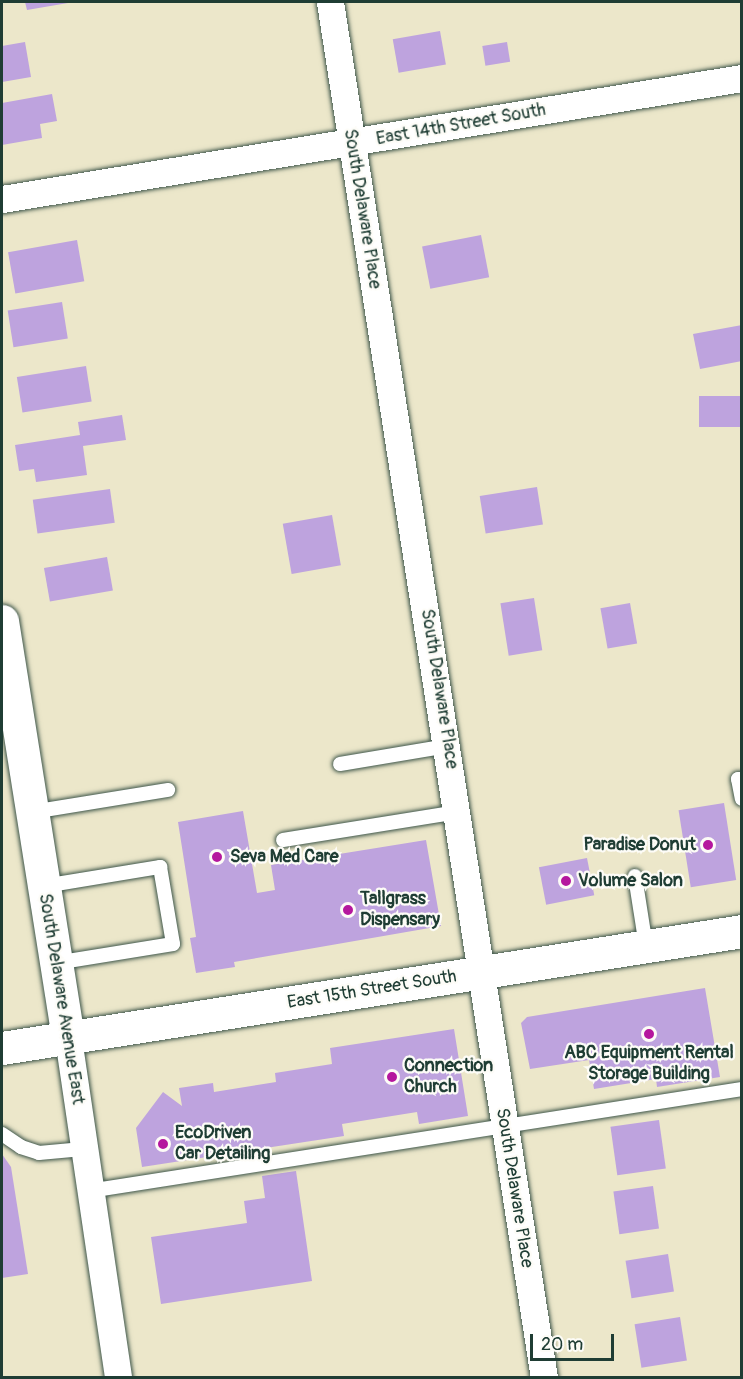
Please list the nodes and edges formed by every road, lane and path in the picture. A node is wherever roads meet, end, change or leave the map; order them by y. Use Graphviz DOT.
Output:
graph roads {
  1 [pos="330,2"];
  2 [pos="741,78"];
  3 [pos="352,144"];
  4 [pos="2,199"];
  5 [pos="2,625"];
  6 [pos="448,746"];
  7 [pos="340,764"];
  8 [pos="741,778"];
  9 [pos="168,790"];
  10 [pos="741,799"];
  11 [pos="32,812"];
  12 [pos="458,812"];
  13 [pos="283,840"];
  14 [pos="635,876"];
  15 [pos="44,886"];
  16 [pos="741,931"];
  17 [pos="646,946"];
  18 [pos="56,963"];
  19 [pos="481,973"];
  20 [pos="68,1038"];
  21 [pos="2,1048"];
  22 [pos="741,1089"];
  23 [pos="504,1127"];
  24 [pos="2,1134"];
  25 [pos="83,1149"];
  26 [pos="89,1191"];
  27 [pos="118,1377"];
  28 [pos="544,1377"];
  1 -- 3 [label="street, South Delaware Place"];
  2 -- 3 [label="street, East 14th Street South"];
  3 -- 4 [label="street, East 14th Street South"];
  3 -- 6 [label="street, South Delaware Place"];
  5 -- 11 [label="main road, South Delaware Avenue East"];
  6 -- 7 [label="lane"];
  6 -- 12 [label="street, South Delaware Place"];
  8 -- 10 [label="lane"];
  9 -- 11 [label="lane"];
  11 -- 15 [label="main road, South Delaware Avenue East"];
  12 -- 13 [label="lane"];
  12 -- 19 [label="street, South Delaware Place"];
  14 -- 17 [label="lane"];
  15 -- 18 [label="main road, South Delaware Avenue East"];
  15 -- 18 [label="lane"];
  16 -- 17 [label="main road, East 15th Street South"];
  17 -- 19 [label="main road, East 15th Street South"];
  18 -- 20 [label="main road, South Delaware Avenue East"];
  19 -- 20 [label="main road, East 15th Street South"];
  19 -- 23 [label="street, South Delaware Place"];
  20 -- 21 [label="main road, East 15th Street South"];
  20 -- 25 [label="street, South Delaware Avenue East"];
  22 -- 23 [label="lane"];
  23 -- 26 [label="lane"];
  23 -- 28 [label="street, South Delaware Place"];
  24 -- 25 [label="lane"];
  25 -- 26 [label="street, South Delaware Avenue East"];
  26 -- 27 [label="street, South Delaware Avenue East"];
}
